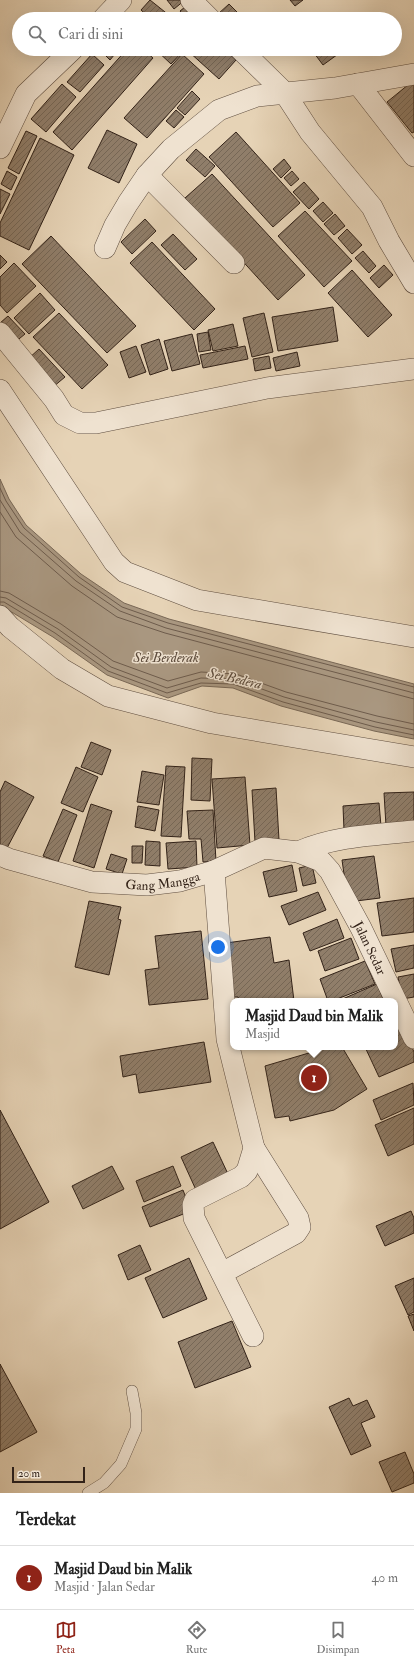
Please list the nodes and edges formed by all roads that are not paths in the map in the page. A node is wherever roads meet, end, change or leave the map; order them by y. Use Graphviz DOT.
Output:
graph roads {
  1 [pos="121,0"];
  2 [pos="191,0"];
  3 [pos="110,12"];
  4 [pos="203,12"];
  5 [pos="66,56"];
  6 [pos="247,56"];
  7 [pos="414,74"];
  8 [pos="358,84"];
  9 [pos="284,92"];
  10 [pos="0,148"];
  11 [pos="414,156"];
  12 [pos="147,176"];
  13 [pos="105,248"];
  14 [pos="234,263"];
  15 [pos="414,283"];
  16 [pos="0,333"];
  17 [pos="414,369"];
  18 [pos="0,390"];
  19 [pos="0,616"];
  20 [pos="414,637"];
  21 [pos="414,757"];
  22 [pos="414,831"];
  23 [pos="298,852"];
  24 [pos="0,855"];
  25 [pos="321,861"];
  26 [pos="214,871"];
  27 [pos="395,998"];
  28 [pos="398,1005"];
  29 [pos="414,1038"];
  30 [pos="254,1148"];
  31 [pos="222,1273"];
  32 [pos="253,1336"];
  33 [pos="132,1391"];
  34 [pos="88,1493"];
  1 -- 3 [label="street"];
  2 -- 4 [label="street"];
  5 -- 10 [label="street"];
  6 -- 9 [label="street"];
  7 -- 8 [label="street"];
  8 -- 9 [label="street"];
  8 -- 11 [label="street"];
  9 -- 12 [label="street"];
  9 -- 15 [label="street"];
  12 -- 13 [label="street"];
  12 -- 14 [label="street"];
  16 -- 17 [label="street"];
  18 -- 20 [label="street"];
  19 -- 21 [label="street"];
  22 -- 23 [label="street"];
  23 -- 25 [label="street, Gang Mangga"];
  23 -- 26 [label="street, Gang Mangga"];
  24 -- 26 [label="street, Gang Mangga"];
  25 -- 27 [label="street, Jalan Sedar"];
  26 -- 30 [label="street"];
  28 -- 29 [label="street, Jalan Sedar"];
  30 -- 31 [label="street"];
  30 -- 31 [label="street"];
  31 -- 32 [label="street"];
  33 -- 34 [label="lane"];
}
